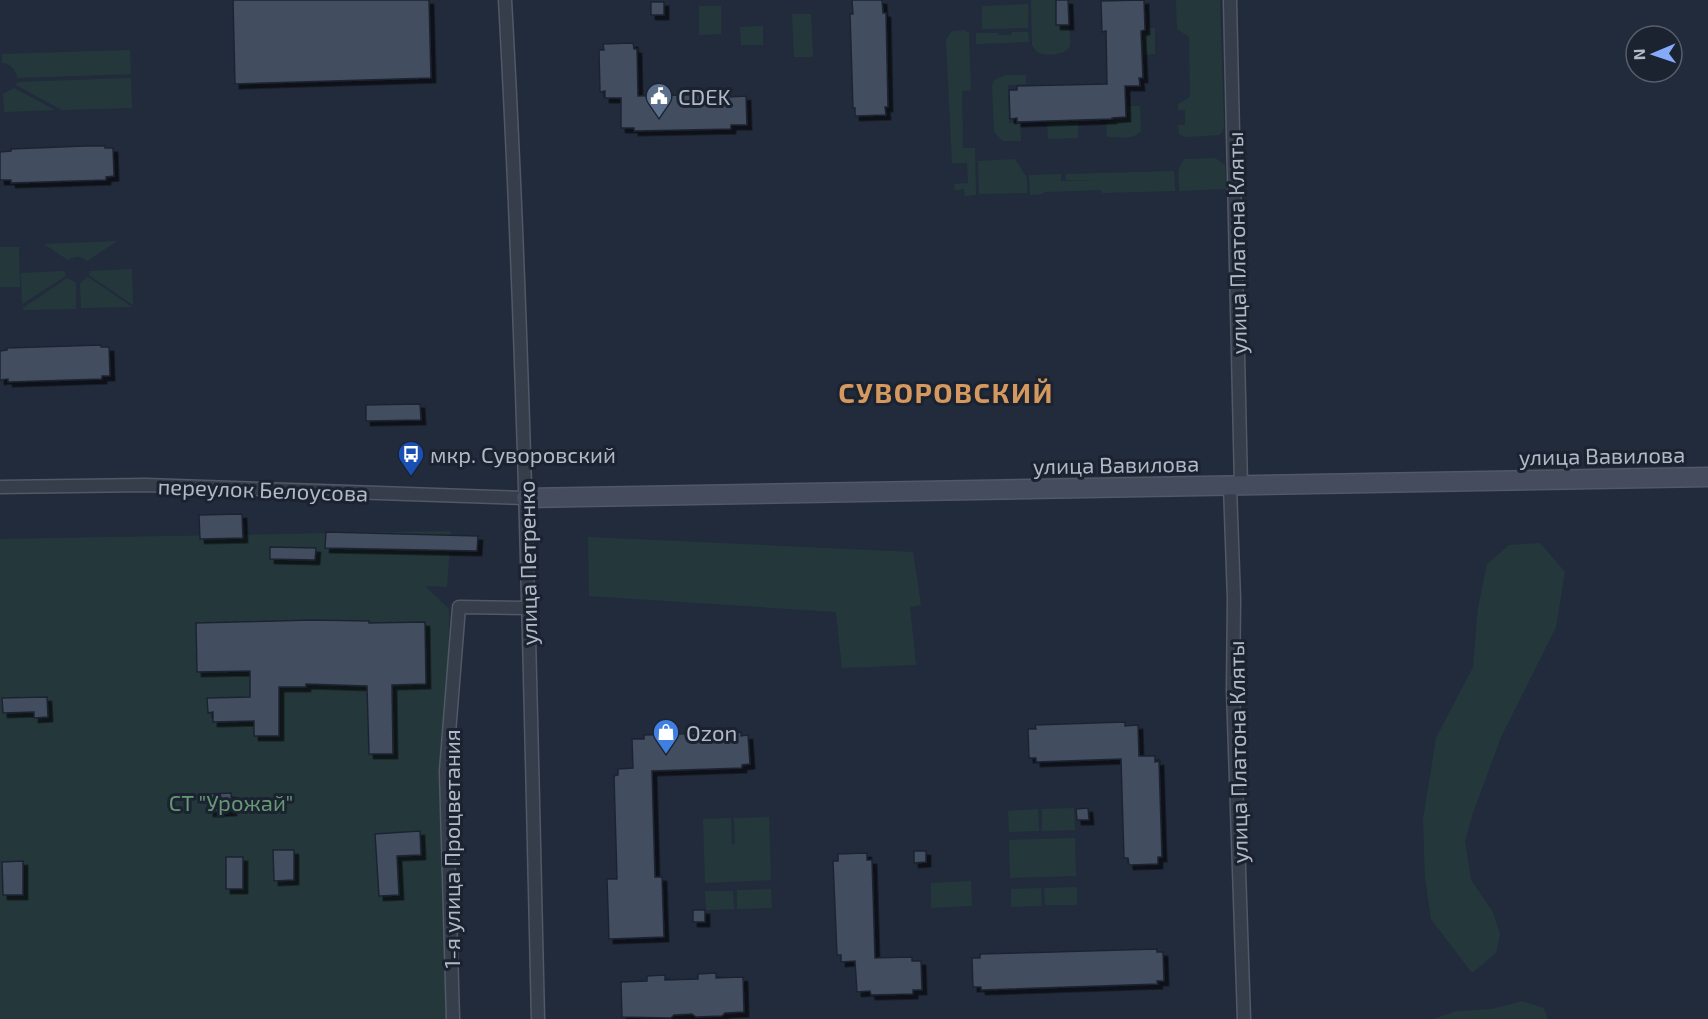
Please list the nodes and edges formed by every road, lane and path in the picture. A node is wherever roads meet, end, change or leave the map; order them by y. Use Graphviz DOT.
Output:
graph roads {
  1 [pos="505,0"];
  2 [pos="1230,0"];
  3 [pos="1708,477"];
  4 [pos="1236,486"];
  5 [pos="0,487"];
  6 [pos="526,498"];
  7 [pos="528,608"];
  8 [pos="453,1019"];
  9 [pos="538,1019"];
  10 [pos="1244,1019"];
  1 -- 6 [label="street, улица Петренко"];
  2 -- 4 [label="street, улица Платона Кляты"];
  3 -- 4 [label="street, улица Вавилова"];
  4 -- 6 [label="street, улица Вавилова"];
  4 -- 10 [label="street, улица Платона Кляты"];
  5 -- 6 [label="street, переулок Белоусова"];
  6 -- 7 [label="street, улица Петренко"];
  7 -- 8 [label="street, 1-я улица Процветания"];
  7 -- 9 [label="street, улица Петренко"];
}
